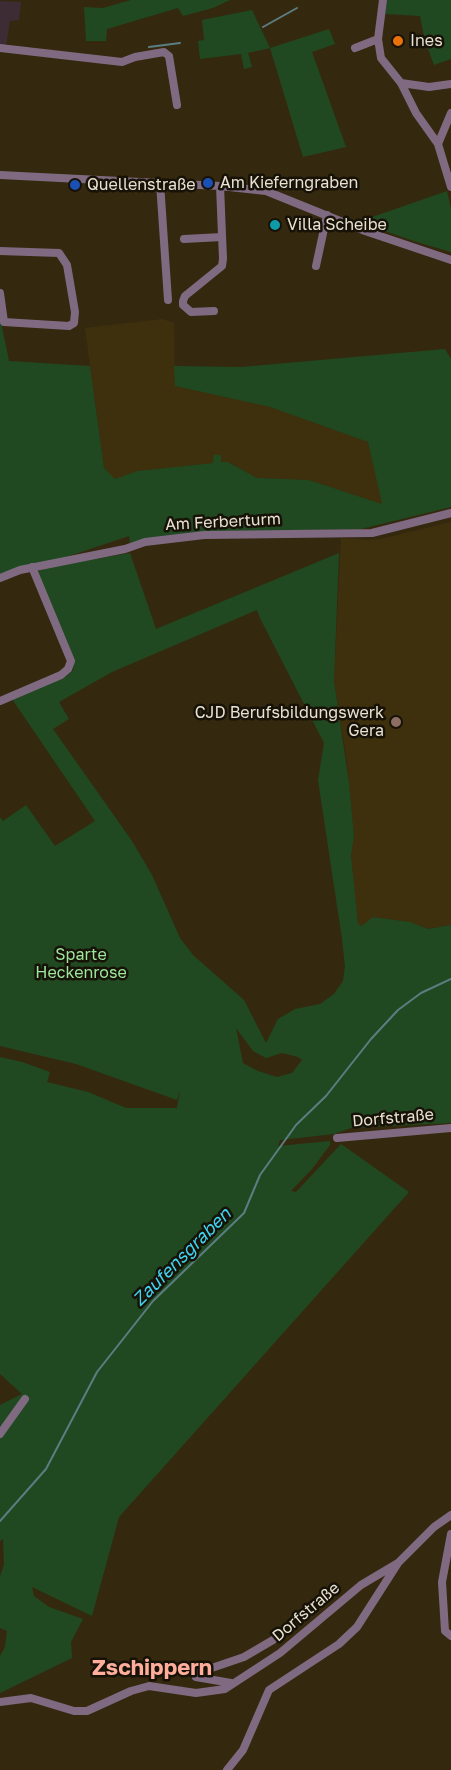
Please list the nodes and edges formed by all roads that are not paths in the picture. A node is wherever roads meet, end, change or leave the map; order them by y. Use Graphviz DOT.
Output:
graph roads {
  1 [pos="383,0"];
  2 [pos="378,39"];
  3 [pos="0,48"];
  4 [pos="355,48"];
  5 [pos="401,83"];
  6 [pos="451,84"];
  7 [pos="177,105"];
  8 [pos="451,113"];
  9 [pos="438,144"];
  10 [pos="0,176"];
  11 [pos="160,183"];
  12 [pos="220,186"];
  13 [pos="451,187"];
  14 [pos="327,215"];
  15 [pos="222,237"];
  16 [pos="184,239"];
  17 [pos="0,251"];
  18 [pos="451,260"];
  19 [pos="316,266"];
  20 [pos="0,293"];
  21 [pos="168,300"];
  22 [pos="214,311"];
  23 [pos="451,513"];
  24 [pos="32,567"];
  25 [pos="0,578"];
  26 [pos="0,701"];
  27 [pos="451,1128"];
  28 [pos="337,1138"];
  29 [pos="25,1400"];
  30 [pos="0,1434"];
  31 [pos="451,1515"];
  32 [pos="451,1534"];
  33 [pos="398,1563"];
  34 [pos="451,1636"];
  35 [pos="273,1640"];
  36 [pos="231,1683"];
  37 [pos="0,1702"];
  38 [pos="227,1770"];
  1 -- 2 [label="street"];
  2 -- 4 [label="street"];
  2 -- 5 [label="street"];
  3 -- 7 [label="street"];
  5 -- 6 [label="street"];
  5 -- 9 [label="street"];
  8 -- 9 [label="street"];
  9 -- 13 [label="street"];
  10 -- 11 [label="street"];
  11 -- 12 [label="street"];
  11 -- 21 [label="street"];
  12 -- 14 [label="street"];
  12 -- 15 [label="street"];
  14 -- 18 [label="street"];
  14 -- 19 [label="street"];
  15 -- 16 [label="street"];
  15 -- 22 [label="street"];
  17 -- 20 [label="street"];
  23 -- 24 [label="street, Am Ferberturm"];
  24 -- 25 [label="street, Am Ferberturm"];
  24 -- 26 [label="street"];
  27 -- 28 [label="street, Dorfstraße"];
  29 -- 30 [label="street"];
  31 -- 33 [label="street, Dorfstraße"];
  32 -- 34 [label="street"];
  33 -- 36 [label="street, Dorfstraße"];
  33 -- 38 [label="street, Dorfstraße"];
  35 -- 36 [label="street, Dorfstraße"];
  36 -- 37 [label="street, Dorfstraße"];
}
